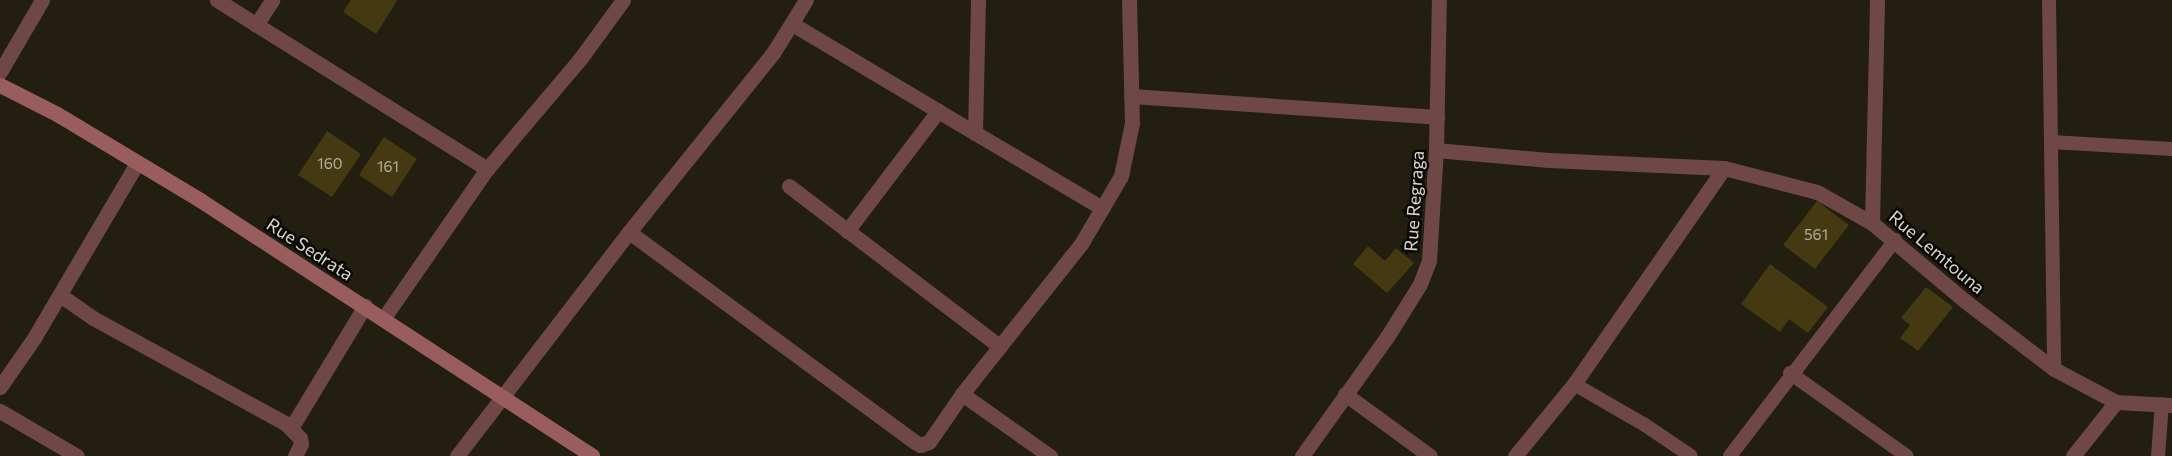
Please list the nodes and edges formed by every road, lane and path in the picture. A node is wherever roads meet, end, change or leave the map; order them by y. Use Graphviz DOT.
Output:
graph roads {
  1 [pos="42,0"];
  2 [pos="216,0"];
  3 [pos="272,0"];
  4 [pos="623,0"];
  5 [pos="806,0"];
  6 [pos="978,0"];
  7 [pos="1129,0"];
  8 [pos="1439,0"];
  9 [pos="1877,0"];
  10 [pos="2049,0"];
  11 [pos="256,25"];
  12 [pos="794,25"];
  13 [pos="0,72"];
  14 [pos="0,85"];
  15 [pos="1131,96"];
  16 [pos="938,111"];
  17 [pos="1437,117"];
  18 [pos="975,133"];
  19 [pos="2051,142"];
  20 [pos="2172,149"];
  21 [pos="1436,150"];
  22 [pos="137,163"];
  23 [pos="1724,168"];
  24 [pos="487,169"];
  25 [pos="789,186"];
  26 [pos="1102,208"];
  27 [pos="1872,222"];
  28 [pos="847,231"];
  29 [pos="628,232"];
  30 [pos="1895,240"];
  31 [pos="60,295"];
  32 [pos="365,306"];
  33 [pos="382,319"];
  34 [pos="1000,347"];
  35 [pos="2054,369"];
  36 [pos="1790,373"];
  37 [pos="1574,384"];
  38 [pos="0,388"];
  39 [pos="962,394"];
  40 [pos="1345,394"];
  41 [pos="502,398"];
  42 [pos="2116,402"];
  43 [pos="2167,405"];
  44 [pos="0,411"];
  45 [pos="292,428"];
  46 [pos="77,456"];
  47 [pos="295,456"];
  48 [pos="457,456"];
  49 [pos="592,456"];
  50 [pos="1050,456"];
  51 [pos="1302,456"];
  52 [pos="1430,456"];
  53 [pos="1515,456"];
  54 [pos="1691,456"];
  55 [pos="1730,456"];
  56 [pos="1907,456"];
  57 [pos="2073,456"];
  58 [pos="2158,456"];
  1 -- 13 [label="street"];
  2 -- 11 [label="street"];
  3 -- 11 [label="street"];
  4 -- 24 [label="street"];
  5 -- 12 [label="street"];
  6 -- 18 [label="street"];
  7 -- 15 [label="street"];
  8 -- 17 [label="street, Rue Regraga"];
  9 -- 27 [label="street, Rue Lemtouna"];
  10 -- 19 [label="lane"];
  11 -- 24 [label="street"];
  12 -- 16 [label="street"];
  12 -- 29 [label="street"];
  14 -- 22 [label="street, Rue Sedrata"];
  15 -- 17 [label="street"];
  15 -- 26 [label="street"];
  16 -- 18 [label="street"];
  16 -- 28 [label="street"];
  17 -- 21 [label="street, Rue Regraga"];
  18 -- 26 [label="street"];
  19 -- 20 [label="lane"];
  19 -- 35 [label="lane"];
  21 -- 23 [label="street"];
  21 -- 40 [label="street, Rue Regraga"];
  22 -- 31 [label="street"];
  22 -- 32 [label="street, Rue Sedrata"];
  23 -- 27 [label="street"];
  23 -- 37 [label="street"];
  24 -- 33 [label="street"];
  25 -- 28 [label="street"];
  26 -- 34 [label="street"];
  27 -- 30 [label="street, Rue Lemtouna"];
  28 -- 34 [label="street"];
  29 -- 39 [label="street"];
  29 -- 41 [label="street"];
  30 -- 35 [label="street, Rue Lemtouna"];
  30 -- 36 [label="lane"];
  31 -- 38 [label="street"];
  31 -- 45 [label="street"];
  32 -- 33 [label="street, Rue Sedrata"];
  32 -- 45 [label="street"];
  33 -- 41 [label="street, Rue Sedrata"];
  34 -- 39 [label="street"];
  35 -- 42 [label="street, Rue Lemtouna"];
  36 -- 55 [label="lane"];
  36 -- 56 [label="lane"];
  37 -- 53 [label="street"];
  37 -- 54 [label="lane"];
  39 -- 50 [label="street"];
  40 -- 51 [label="street, Rue Regraga"];
  40 -- 52 [label="street"];
  41 -- 48 [label="street"];
  41 -- 49 [label="street, Rue Sedrata"];
  42 -- 43 [label="street, Rue Lemtouna"];
  42 -- 57 [label="street"];
  43 -- 58 [label="lane"];
  44 -- 46 [label="street"];
  45 -- 47 [label="street"];
}
